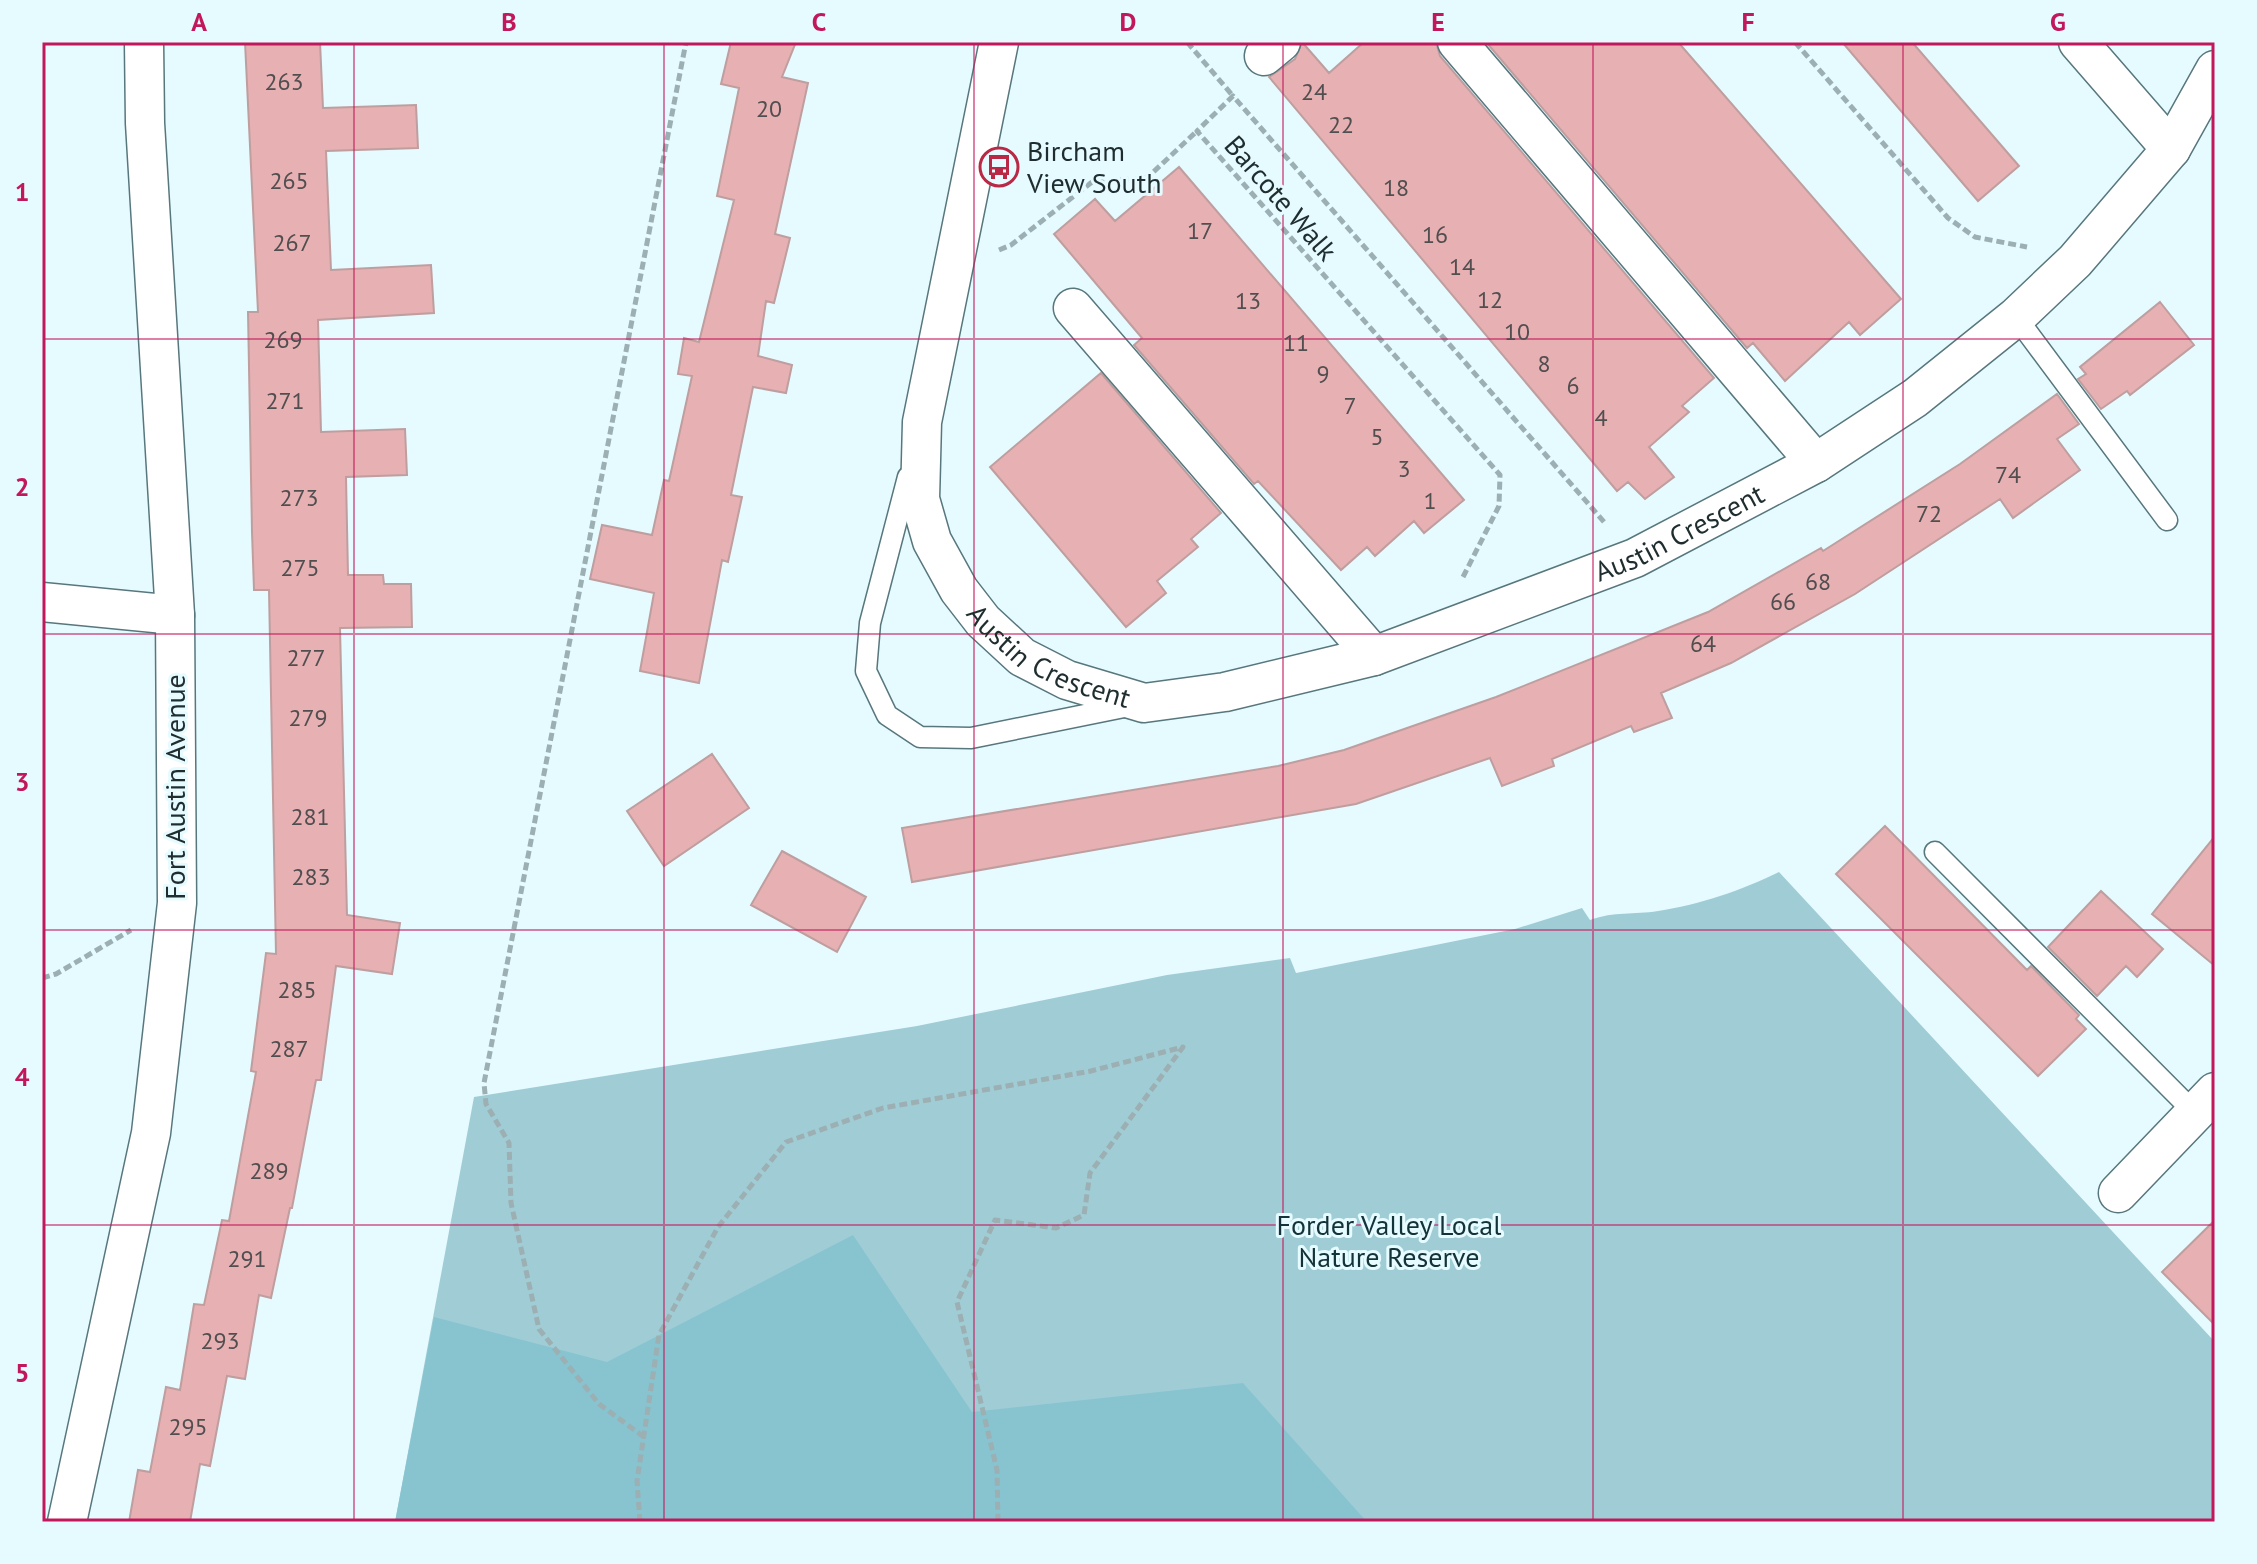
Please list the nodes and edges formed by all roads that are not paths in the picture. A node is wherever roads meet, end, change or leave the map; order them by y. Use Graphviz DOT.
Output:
graph roads {
  1 [pos="144,42"];
  2 [pos="999,42"];
  3 [pos="1457,42"];
  4 [pos="2078,42"];
  5 [pos="2215,70"];
  6 [pos="2171,149"];
  7 [pos="1073,308"];
  8 [pos="2016,317"];
  9 [pos="922,422"];
  10 [pos="1816,463"];
  11 [pos="2167,520"];
  12 [pos="42,602"];
  13 [pos="175,615"];
  14 [pos="1374,656"];
  15 [pos="1144,703"];
  16 [pos="1935,852"];
  17 [pos="2205,1102"];
  18 [pos="2118,1193"];
  19 [pos="67,1522"];
  1 -- 13 [label="street, Fort Austin Avenue"];
  2 -- 9 [label="street, Austin Crescent"];
  3 -- 10 [label="street"];
  4 -- 6 [label="street"];
  5 -- 6 [label="street, Austin Crescent"];
  6 -- 8 [label="street, Austin Crescent"];
  7 -- 14 [label="street"];
  8 -- 10 [label="street, Austin Crescent"];
  8 -- 11 [label="lane"];
  9 -- 15 [label="street, Austin Crescent"];
  9 -- 15 [label="lane"];
  10 -- 14 [label="street, Austin Crescent"];
  12 -- 13 [label="street"];
  13 -- 19 [label="street, Fort Austin Avenue"];
  14 -- 15 [label="street, Austin Crescent"];
  16 -- 17 [label="lane"];
  17 -- 18 [label="street"];
}
